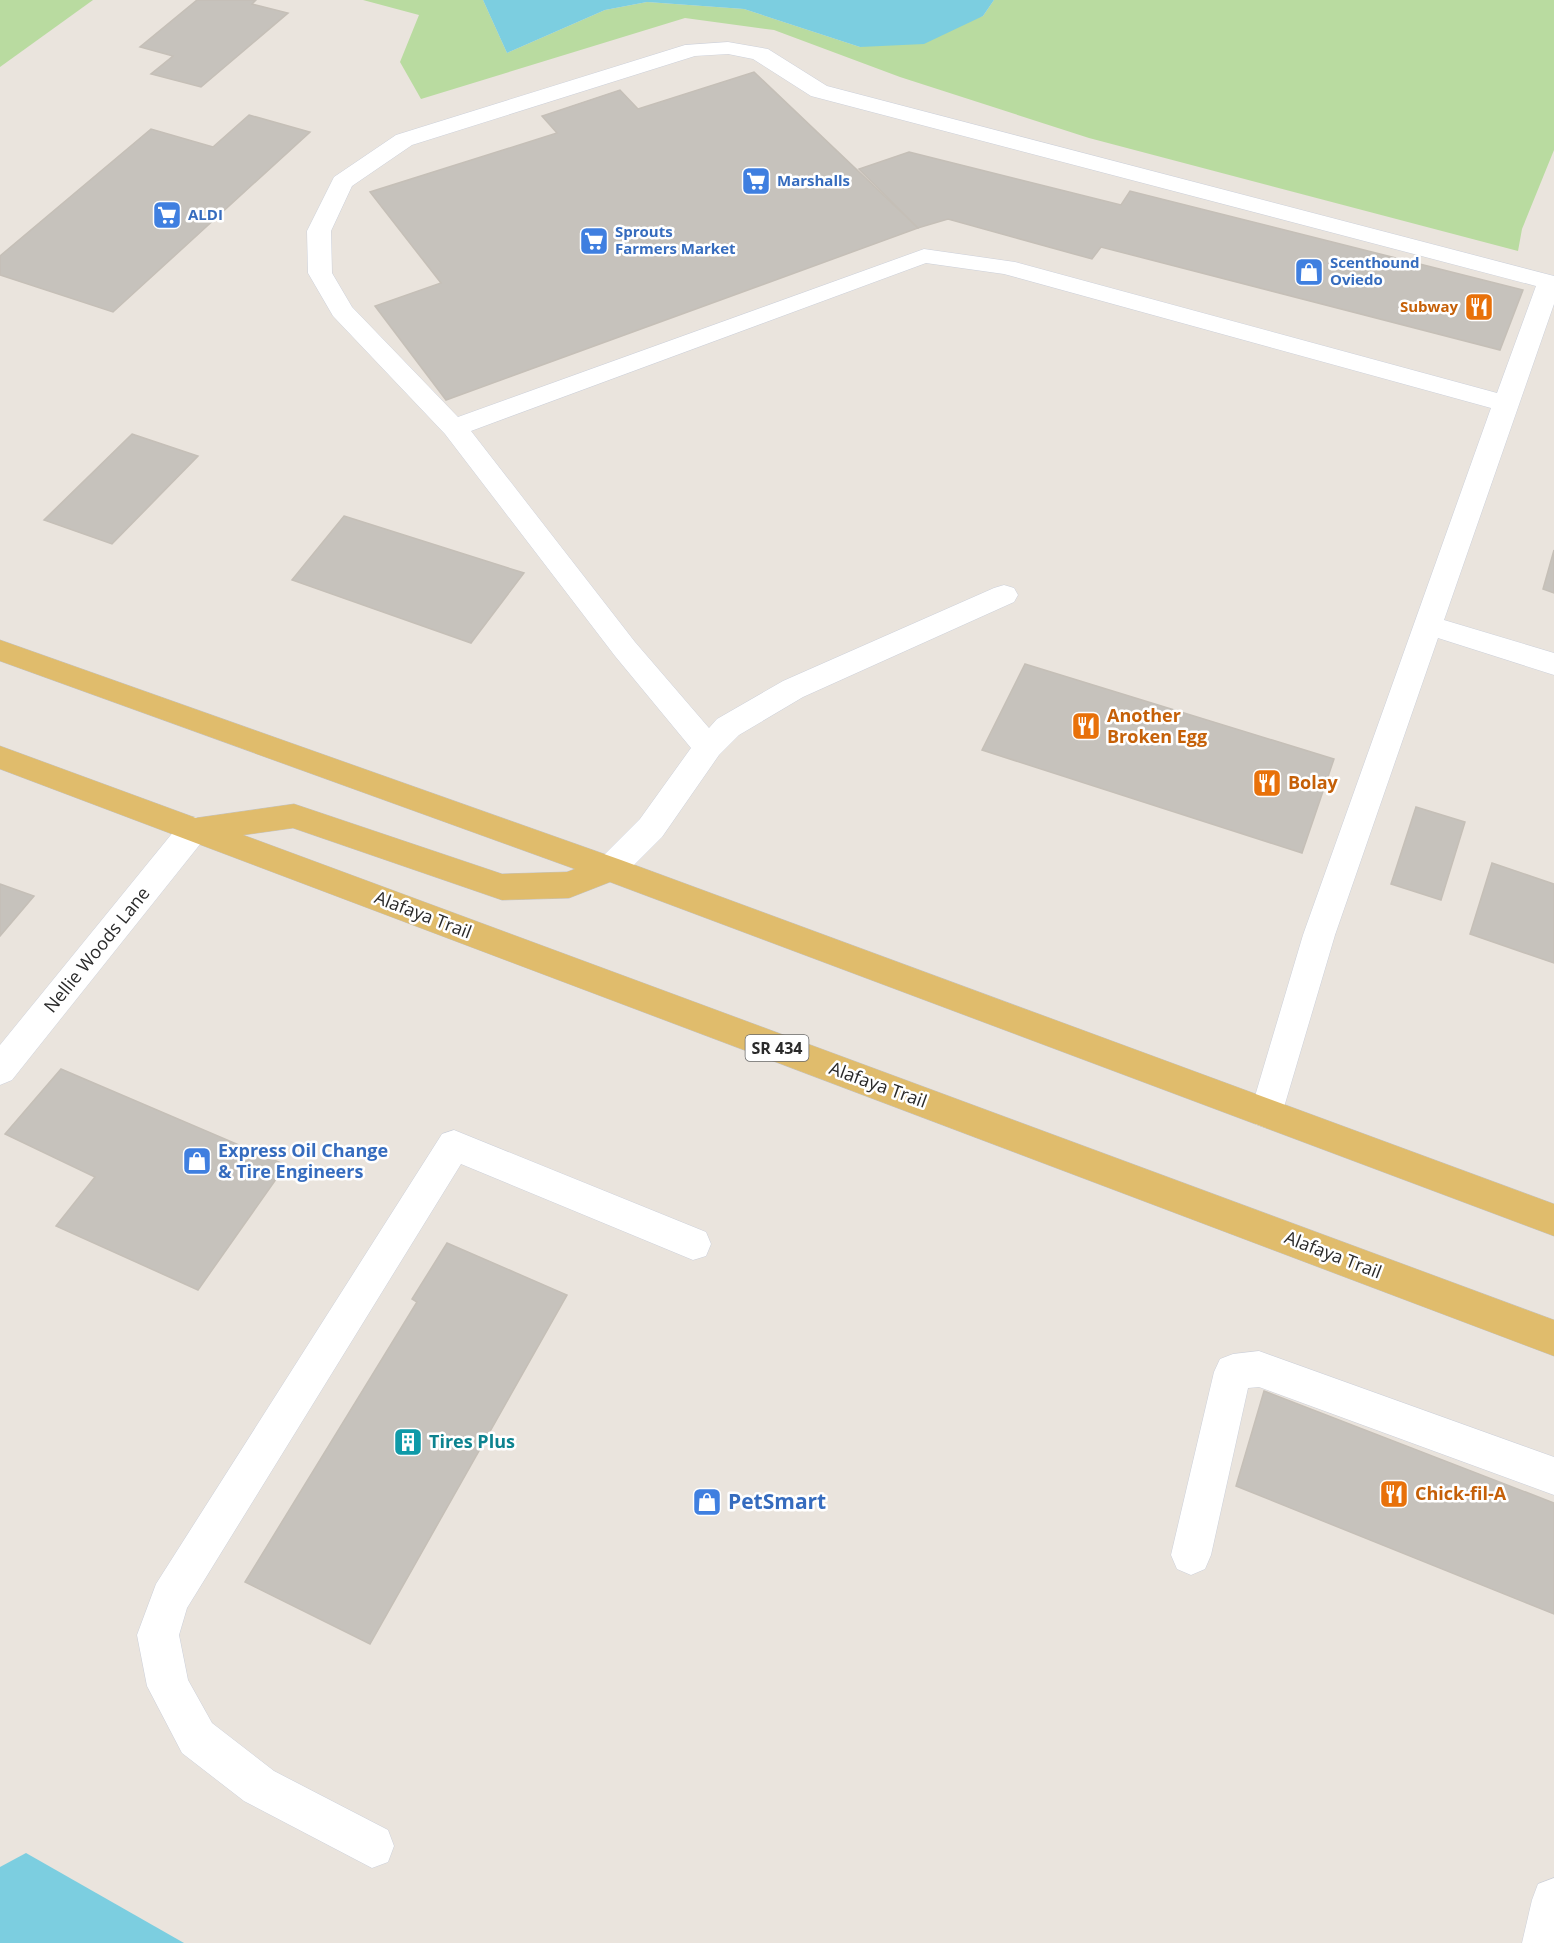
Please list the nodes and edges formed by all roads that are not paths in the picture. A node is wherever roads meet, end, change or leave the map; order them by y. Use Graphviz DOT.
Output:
graph roads {
  1 [pos="1552,282"];
  2 [pos="1507,404"];
  3 [pos="454,428"];
  4 [pos="1004,595"];
  5 [pos="1428,625"];
  6 [pos="0,650"];
  7 [pos="1554,664"];
  8 [pos="708,747"];
  9 [pos="0,757"];
  10 [pos="194,829"];
  11 [pos="610,869"];
  12 [pos="0,1070"];
  13 [pos="1267,1113"];
  14 [pos="1554,1220"];
  15 [pos="693,1244"];
  16 [pos="1554,1338"];
  17 [pos="1554,1476"];
  18 [pos="1191,1555"];
  19 [pos="372,1846"];
  20 [pos="1554,1900"];
  21 [pos="1545,1943"];
  1 -- 2 [label="lane"];
  1 -- 3 [label="lane"];
  2 -- 3 [label="lane"];
  2 -- 5 [label="lane"];
  3 -- 8 [label="lane"];
  4 -- 8 [label="lane"];
  5 -- 7 [label="lane"];
  5 -- 13 [label="lane"];
  6 -- 11 [label="main road"];
  8 -- 11 [label="lane"];
  9 -- 10 [label="main road, Alafaya Trail / SR 434"];
  10 -- 11 [label="main road"];
  10 -- 12 [label="lane, Nellie Woods Lane"];
  10 -- 16 [label="main road, Alafaya Trail / SR 434"];
  11 -- 13 [label="main road"];
  13 -- 14 [label="main road"];
  15 -- 19 [label="lane"];
  17 -- 18 [label="lane"];
  20 -- 21 [label="lane"];
}
